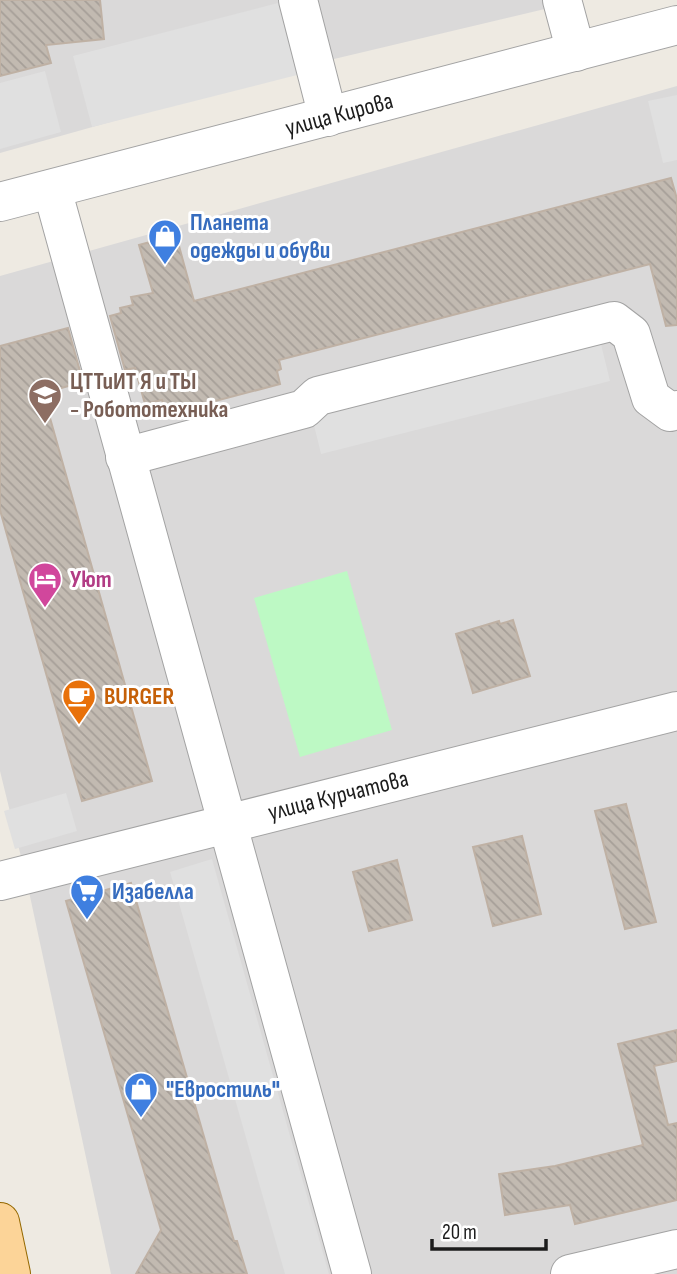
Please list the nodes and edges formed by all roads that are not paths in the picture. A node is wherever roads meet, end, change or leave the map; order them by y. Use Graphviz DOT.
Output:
graph roads {
  1 [pos="298,0"];
  2 [pos="562,0"];
  3 [pos="677,26"];
  4 [pos="576,52"];
  5 [pos="328,117"];
  6 [pos="52,189"];
  7 [pos="0,202"];
  8 [pos="677,410"];
  9 [pos="125,457"];
  10 [pos="677,711"];
  11 [pos="228,823"];
  12 [pos="0,881"];
  13 [pos="0,1222"];
  14 [pos="677,1249"];
  15 [pos="11,1274"];
  16 [pos="352,1274"];
  17 [pos="570,1274"];
  1 -- 5 [label="street"];
  2 -- 4 [label="street"];
  3 -- 4 [label="street, улица Кирова"];
  4 -- 5 [label="street, улица Кирова"];
  5 -- 6 [label="street, улица Кирова"];
  6 -- 7 [label="street, улица Кирова"];
  6 -- 9 [label="street"];
  8 -- 9 [label="street"];
  9 -- 11 [label="street"];
  10 -- 11 [label="street, улица Курчатова"];
  11 -- 12 [label="street, улица Курчатова"];
  11 -- 16 [label="street"];
  13 -- 15 [label="main road"];
  14 -- 17 [label="street"];
}
